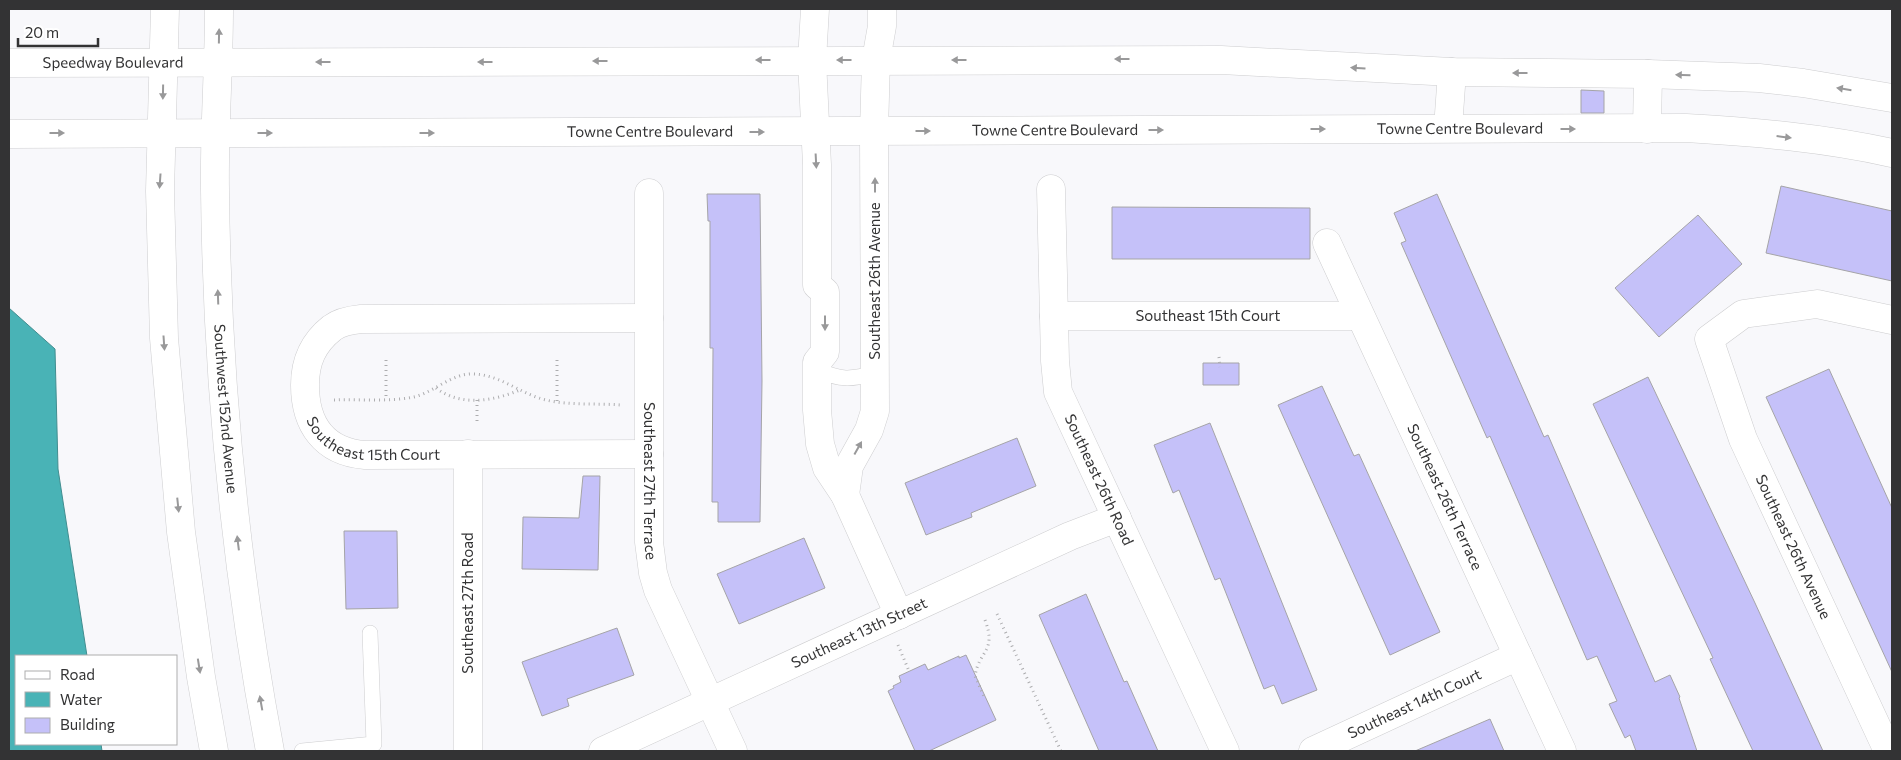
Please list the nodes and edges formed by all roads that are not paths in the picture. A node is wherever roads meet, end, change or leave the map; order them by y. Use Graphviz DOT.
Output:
graph roads {
  1 [pos="165,9"];
  2 [pos="219,9"];
  3 [pos="815,9"];
  4 [pos="882,9"];
  5 [pos="812,60"];
  6 [pos="876,60"];
  7 [pos="218,62"];
  8 [pos="9,63"];
  9 [pos="164,63"];
  10 [pos="1452,72"];
  11 [pos="1648,74"];
  12 [pos="1892,98"];
  13 [pos="1448,128"];
  14 [pos="1647,129"];
  15 [pos="874,131"];
  16 [pos="162,132"];
  17 [pos="814,132"];
  18 [pos="9,134"];
  19 [pos="216,134"];
  20 [pos="1892,153"];
  21 [pos="1051,189"];
  22 [pos="648,193"];
  23 [pos="1327,243"];
  24 [pos="1054,316"];
  25 [pos="1360,316"];
  26 [pos="648,318"];
  27 [pos="1892,320"];
  28 [pos="817,366"];
  29 [pos="875,373"];
  30 [pos="468,454"];
  31 [pos="648,454"];
  32 [pos="845,495"];
  33 [pos="1117,518"];
  34 [pos="899,615"];
  35 [pos="370,633"];
  36 [pos="1518,656"];
  37 [pos="710,702"];
  38 [pos="214,751"];
  39 [pos="270,751"];
  40 [pos="302,751"];
  41 [pos="468,751"];
  42 [pos="603,751"];
  43 [pos="733,751"];
  44 [pos="1225,751"];
  45 [pos="1313,751"];
  46 [pos="1562,751"];
  47 [pos="1888,751"];
  1 -- 9 [label="street"];
  7 -- 2 [label="street, Southwest 152nd Avenue, one-way"];
  3 -- 5 [label="street"];
  4 -- 6 [label="street, Southeast 26th Avenue"];
  6 -- 5 [label="street, one-way"];
  5 -- 7 [label="street, one-way"];
  5 -- 17 [label="street"];
  10 -- 6 [label="street, one-way"];
  6 -- 15 [label="street, Southeast 26th Avenue"];
  7 -- 9 [label="street, Speedway Boulevard"];
  7 -- 19 [label="street, Southwest 152nd Avenue"];
  8 -- 9 [label="street, Speedway Boulevard"];
  9 -- 16 [label="street, one-way"];
  11 -- 10 [label="street, one-way"];
  10 -- 13 [label="street"];
  12 -- 11 [label="street, one-way"];
  11 -- 14 [label="street"];
  13 -- 14 [label="street, Towne Centre Boulevard, one-way"];
  15 -- 13 [label="street, Towne Centre Boulevard, one-way"];
  14 -- 20 [label="street, Towne Centre Boulevard, one-way"];
  15 -- 17 [label="street, Towne Centre Boulevard"];
  29 -- 15 [label="street, Southeast 26th Avenue, one-way"];
  18 -- 16 [label="street, one-way"];
  16 -- 19 [label="street"];
  16 -- 38 [label="street, one-way"];
  19 -- 17 [label="street, Towne Centre Boulevard, one-way"];
  17 -- 28 [label="street, one-way"];
  39 -- 19 [label="street, Southwest 152nd Avenue, one-way"];
  21 -- 24 [label="street, Southeast 26th Road"];
  22 -- 26 [label="street, Southeast 27th Terrace"];
  23 -- 25 [label="street, Southeast 26th Terrace"];
  24 -- 25 [label="street, Southeast 15th Court"];
  24 -- 33 [label="street, Southeast 26th Road"];
  25 -- 36 [label="street, Southeast 26th Terrace"];
  26 -- 30 [label="street, Southeast 15th Court"];
  26 -- 31 [label="street, Southeast 27th Terrace"];
  27 -- 47 [label="street, Southeast 26th Avenue"];
  28 -- 29 [label="lane"];
  28 -- 32 [label="street"];
  32 -- 29 [label="street, Southeast 26th Avenue, one-way"];
  30 -- 31 [label="street, Southeast 15th Court"];
  30 -- 41 [label="street, Southeast 27th Road"];
  31 -- 37 [label="street, Southeast 27th Terrace"];
  32 -- 34 [label="street"];
  33 -- 34 [label="street, Southeast 13th Street"];
  33 -- 44 [label="street, Southeast 26th Road"];
  34 -- 37 [label="street, Southeast 13th Street"];
  35 -- 40 [label="lane"];
  36 -- 45 [label="street, Southeast 14th Court"];
  36 -- 46 [label="street, Southeast 26th Terrace"];
  37 -- 42 [label="street, Southeast 13th Street"];
  37 -- 43 [label="street, Southeast 27th Terrace"];
}
